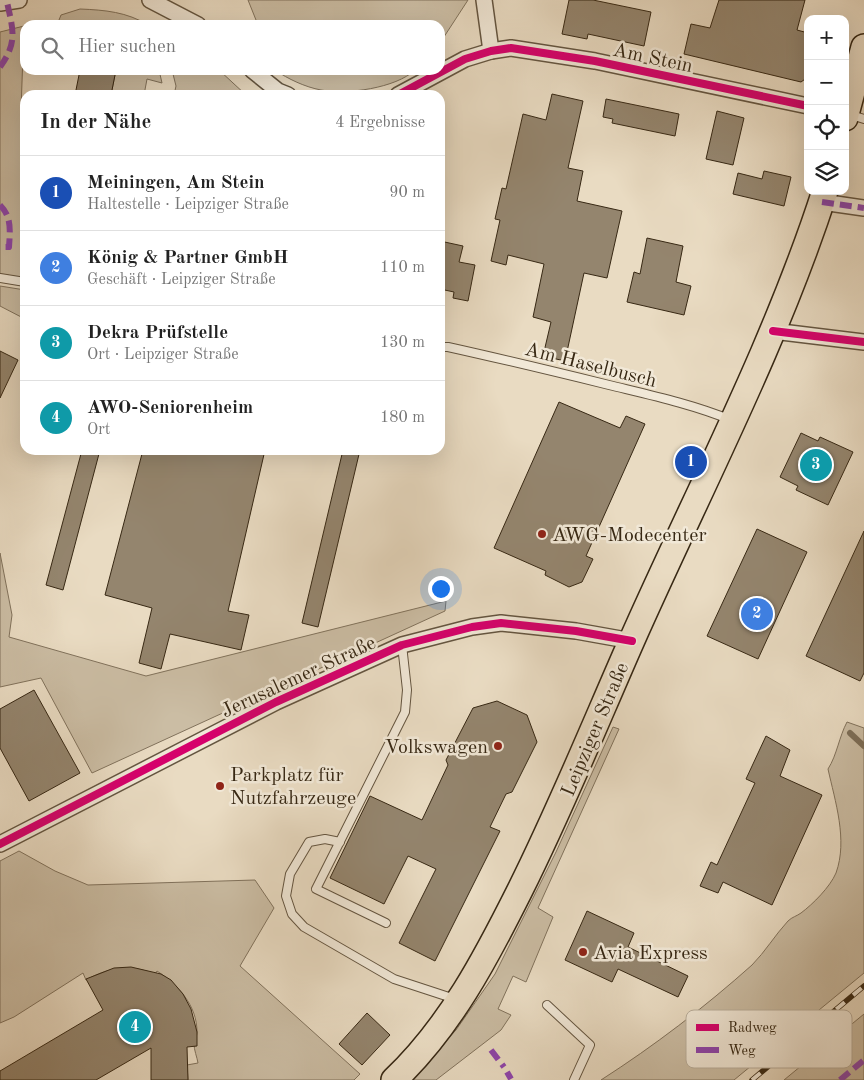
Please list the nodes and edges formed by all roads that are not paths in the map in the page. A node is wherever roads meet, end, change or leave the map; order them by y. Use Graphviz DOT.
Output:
graph roads {
  1 [pos="19,0"];
  2 [pos="150,0"];
  3 [pos="484,0"];
  4 [pos="0,3"];
  5 [pos="188,20"];
  6 [pos="864,47"];
  7 [pos="491,51"];
  8 [pos="445,70"];
  9 [pos="258,75"];
  10 [pos="434,75"];
  11 [pos="277,90"];
  12 [pos="407,90"];
  13 [pos="804,105"];
  14 [pos="850,116"];
  15 [pos="824,197"];
  16 [pos="864,208"];
  17 [pos="0,278"];
  18 [pos="20,281"];
  19 [pos="773,331"];
  20 [pos="864,342"];
  21 [pos="445,346"];
  22 [pos="733,421"];
  23 [pos="632,641"];
  24 [pos="402,645"];
  25 [pos="340,842"];
  26 [pos="0,844"];
  27 [pos="386,923"];
  28 [pos="460,1001"];
  29 [pos="547,1005"];
  30 [pos="394,1080"];
  31 [pos="574,1080"];
  1 -- 4 [label="street"];
  2 -- 5 [label="street"];
  3 -- 7 [label="street"];
  6 -- 14 [label="main road"];
  7 -- 8 [label="street, Am Stein"];
  7 -- 13 [label="street, Am Stein"];
  9 -- 11 [label="street"];
  10 -- 12 [label="street, Am Stein"];
  15 -- 16 [label="street, Leipziger Straße"];
  15 -- 19 [label="main road, Leipziger Straße"];
  17 -- 18 [label="lane"];
  19 -- 20 [label="street"];
  19 -- 22 [label="main road, Leipziger Straße"];
  21 -- 22 [label="lane, Am Haselbusch"];
  22 -- 23 [label="main road, Leipziger Straße"];
  23 -- 24 [label="street, Jerusalemer Straße"];
  23 -- 28 [label="main road, Leipziger Straße"];
  24 -- 25 [label="lane"];
  24 -- 26 [label="street, Jerusalemer Straße"];
  25 -- 27 [label="lane"];
  25 -- 28 [label="lane"];
  28 -- 30 [label="main road, Leipziger Straße"];
  29 -- 31 [label="lane"];
}
